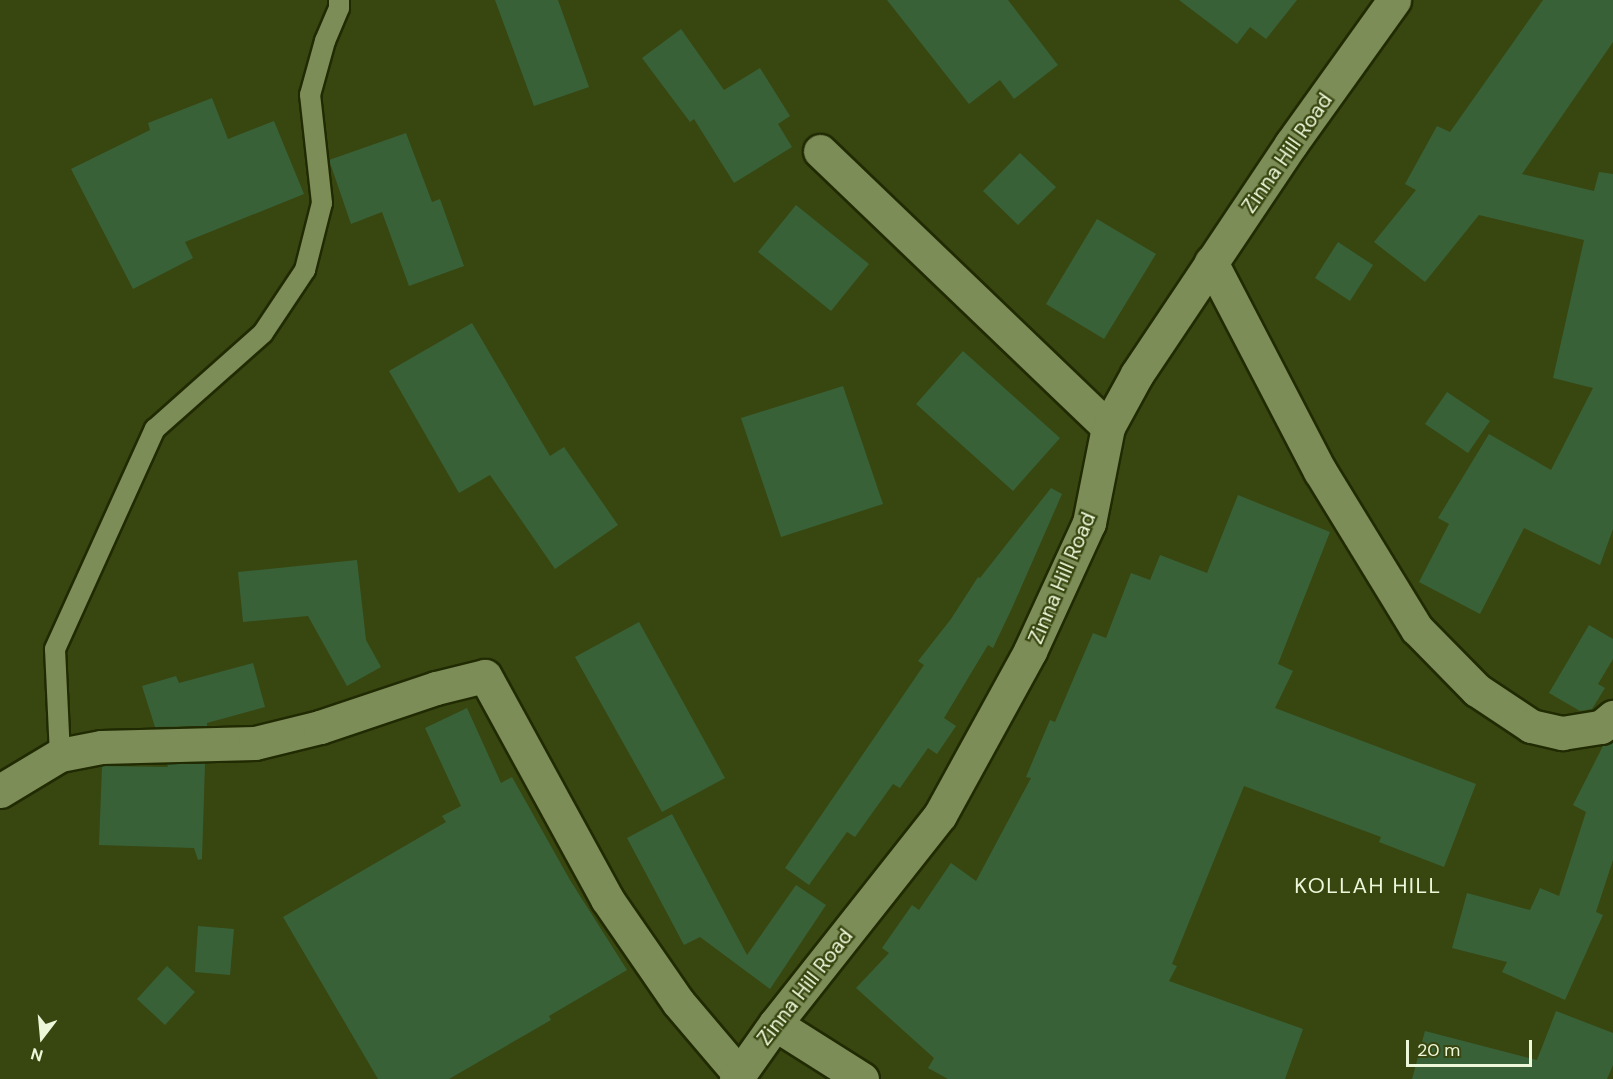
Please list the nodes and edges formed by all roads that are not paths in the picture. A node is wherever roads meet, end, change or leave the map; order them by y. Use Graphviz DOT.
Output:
graph roads {
  1 [pos="339,0"];
  2 [pos="1394,0"];
  3 [pos="820,151"];
  4 [pos="1211,262"];
  5 [pos="1108,427"];
  6 [pos="1613,717"];
  7 [pos="60,755"];
  8 [pos="0,791"];
  9 [pos="775,1024"];
  10 [pos="737,1077"];
  11 [pos="862,1079"];
  1 -- 7 [label="lane"];
  2 -- 4 [label="street, Zinna Hill Road"];
  3 -- 5 [label="street"];
  4 -- 5 [label="street, Zinna Hill Road"];
  4 -- 6 [label="street"];
  5 -- 9 [label="street, Zinna Hill Road"];
  7 -- 8 [label="street"];
  7 -- 10 [label="street"];
  9 -- 10 [label="street, Zinna Hill Road"];
  9 -- 11 [label="street"];
}
